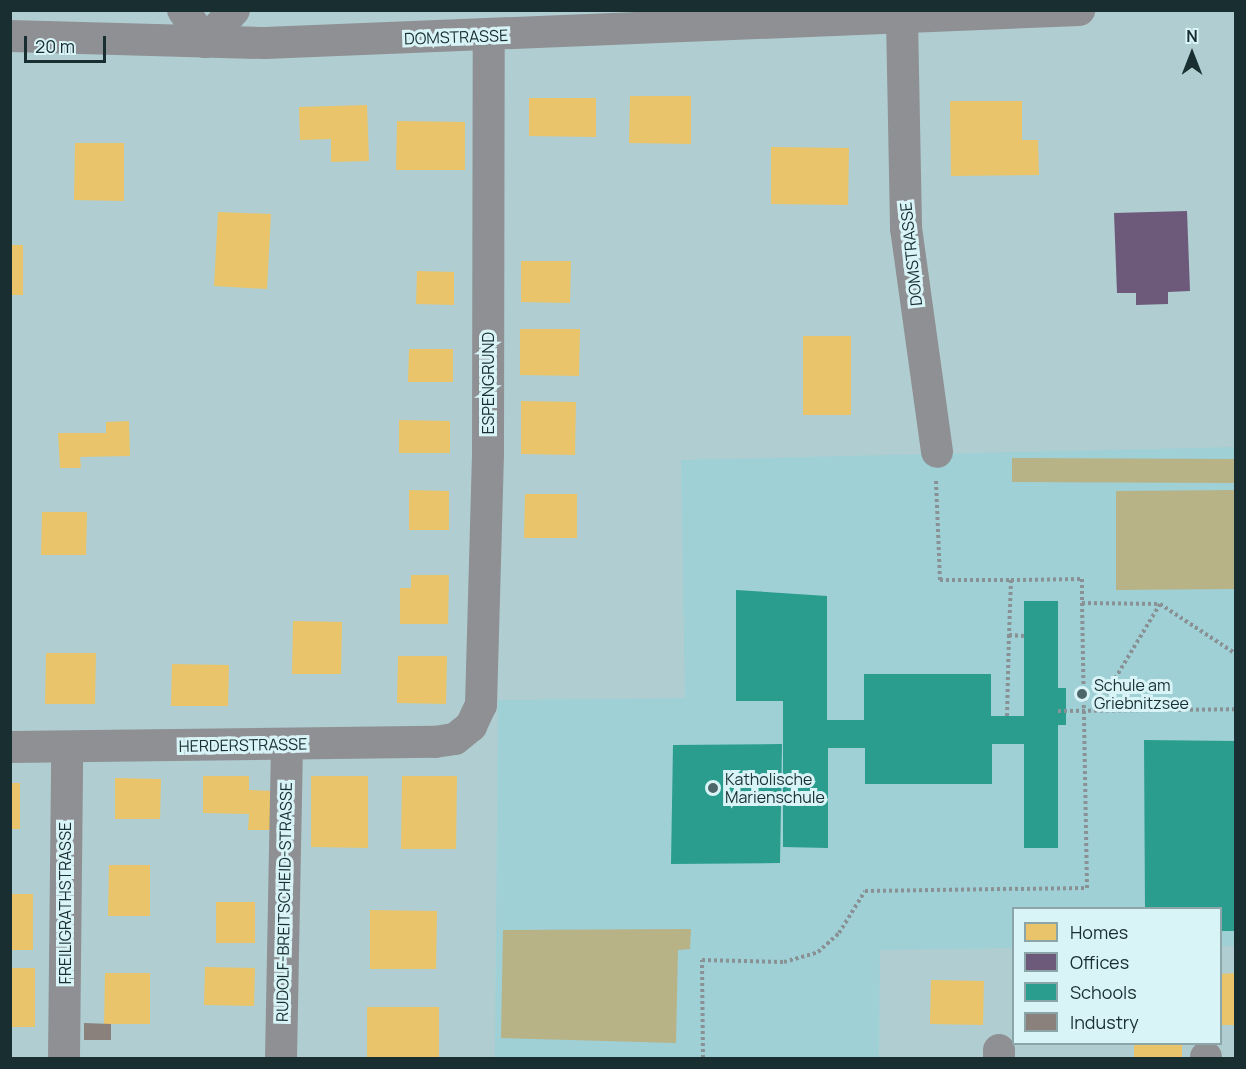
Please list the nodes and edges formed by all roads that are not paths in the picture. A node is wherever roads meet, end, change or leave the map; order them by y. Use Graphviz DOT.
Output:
graph roads {
  1 [pos="183,10"];
  2 [pos="234,10"];
  3 [pos="1079,10"];
  4 [pos="902,18"];
  5 [pos="10,36"];
  6 [pos="489,36"];
  7 [pos="205,42"];
  8 [pos="937,452"];
  9 [pos="471,726"];
  10 [pos="287,744"];
  11 [pos="10,747"];
  12 [pos="67,747"];
  13 [pos="64,1059"];
  14 [pos="280,1059"];
  1 -- 7 [label="street"];
  2 -- 7 [label="street"];
  3 -- 4 [label="street, DOMSTRASSE"];
  4 -- 6 [label="street, DOMSTRASSE"];
  4 -- 8 [label="street, DOMSTRASSE"];
  5 -- 7 [label="street, DOMSTRASSE"];
  6 -- 7 [label="street, DOMSTRASSE"];
  6 -- 9 [label="street, ESPENGRUND"];
  9 -- 10 [label="street, HERDERSTRASSE"];
  10 -- 12 [label="street, HERDERSTRASSE"];
  10 -- 14 [label="street, RUDOLF-BREITSCHEID-STRASSE"];
  11 -- 12 [label="street, HERDERSTRASSE"];
  12 -- 13 [label="street, FREILIGRATHSTRASSE"];
}
